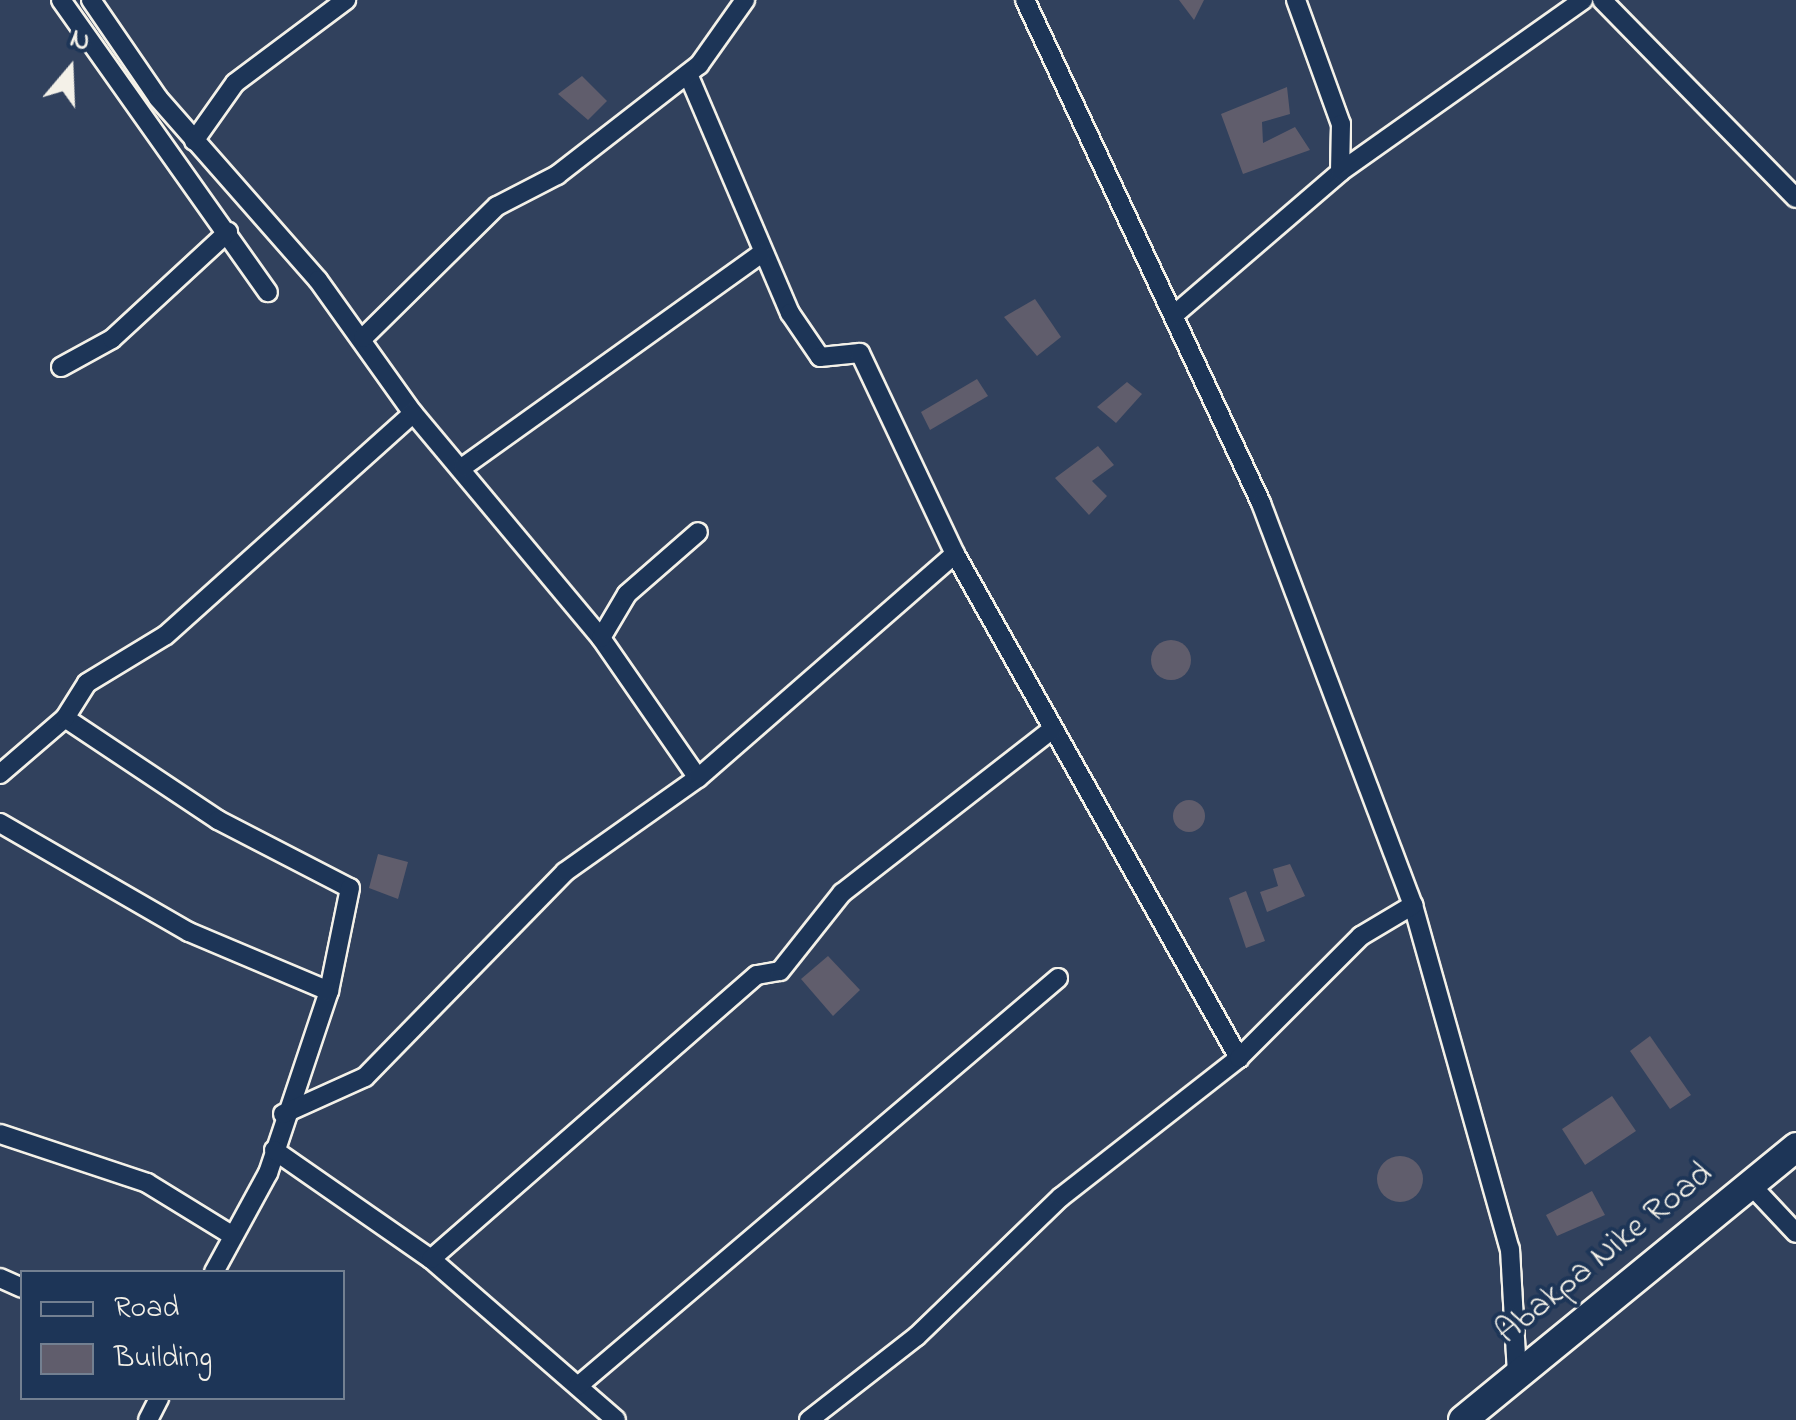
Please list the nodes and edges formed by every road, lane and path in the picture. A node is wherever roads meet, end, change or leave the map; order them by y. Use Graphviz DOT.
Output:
graph roads {
  1 [pos="61,0"];
  2 [pos="91,0"];
  3 [pos="346,0"];
  4 [pos="745,0"];
  5 [pos="1025,0"];
  6 [pos="1296,0"];
  7 [pos="1583,0"];
  8 [pos="1602,0"];
  9 [pos="688,74"];
  10 [pos="194,141"];
  11 [pos="1340,172"];
  12 [pos="1796,198"];
  13 [pos="228,232"];
  14 [pos="761,254"];
  15 [pos="268,292"];
  16 [pos="1174,315"];
  17 [pos="364,338"];
  18 [pos="62,367"];
  19 [pos="413,413"];
  20 [pos="463,467"];
  21 [pos="698,532"];
  22 [pos="955,554"];
  23 [pos="601,638"];
  24 [pos="64,718"];
  25 [pos="1053,729"];
  26 [pos="0,774"];
  27 [pos="698,778"];
  28 [pos="0,823"];
  29 [pos="1413,905"];
  30 [pos="1058,978"];
  31 [pos="328,991"];
  32 [pos="1239,1058"];
  33 [pos="283,1114"];
  34 [pos="0,1134"];
  35 [pos="1796,1147"];
  36 [pos="274,1150"];
  37 [pos="1750,1184"];
  38 [pos="1796,1234"];
  39 [pos="233,1236"];
  40 [pos="430,1258"];
  41 [pos="215,1270"];
  42 [pos="1517,1374"];
  43 [pos="578,1386"];
  44 [pos="616,1420"];
  45 [pos="810,1420"];
  46 [pos="1463,1420"];
  1 -- 13 [label="street"];
  2 -- 10 [label="street"];
  3 -- 10 [label="street"];
  4 -- 9 [label="street"];
  5 -- 16 [label="street"];
  6 -- 11 [label="street"];
  7 -- 11 [label="street"];
  8 -- 12 [label="street"];
  9 -- 14 [label="street"];
  9 -- 17 [label="street"];
  10 -- 17 [label="street"];
  11 -- 16 [label="street"];
  13 -- 15 [label="street"];
  13 -- 18 [label="street"];
  14 -- 20 [label="street"];
  14 -- 22 [label="street"];
  16 -- 29 [label="street"];
  17 -- 19 [label="street"];
  19 -- 20 [label="street"];
  19 -- 24 [label="street"];
  20 -- 23 [label="street"];
  21 -- 23 [label="street"];
  22 -- 25 [label="street"];
  22 -- 27 [label="street"];
  23 -- 27 [label="street"];
  24 -- 26 [label="street"];
  24 -- 31 [label="street"];
  25 -- 32 [label="street"];
  25 -- 40 [label="street"];
  27 -- 33 [label="street"];
  28 -- 31 [label="street"];
  29 -- 32 [label="street"];
  29 -- 42 [label="street"];
  30 -- 43 [label="street"];
  31 -- 33 [label="street"];
  32 -- 45 [label="street"];
  33 -- 36 [label="street"];
  34 -- 39 [label="street"];
  35 -- 37 [label="main road, Abakpa Nike Road"];
  36 -- 39 [label="street"];
  36 -- 40 [label="street"];
  37 -- 38 [label="street"];
  37 -- 42 [label="main road, Abakpa Nike Road"];
  39 -- 41 [label="street"];
  40 -- 43 [label="street"];
  42 -- 46 [label="main road, Abakpa Nike Road"];
  43 -- 44 [label="street"];
}
